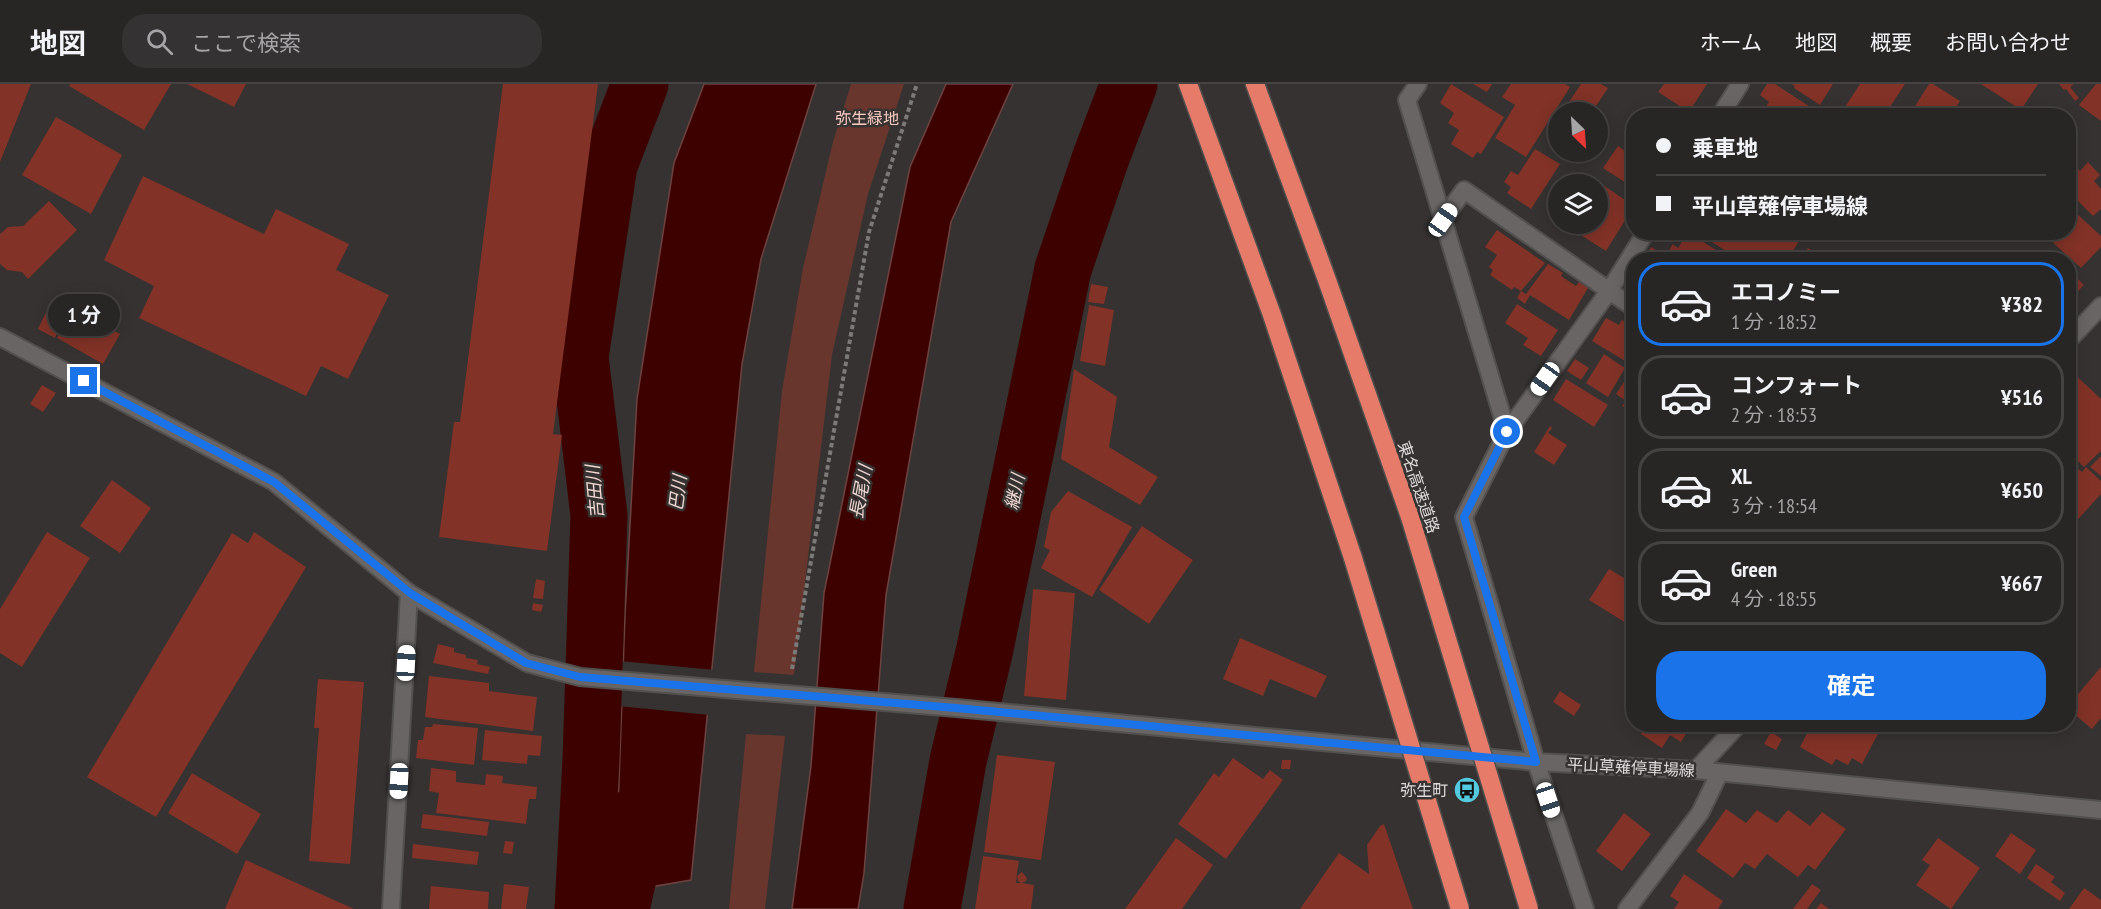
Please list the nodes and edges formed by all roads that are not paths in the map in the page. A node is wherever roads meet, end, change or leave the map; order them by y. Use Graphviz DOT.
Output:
graph roads {
  1 [pos="1255,84"];
  2 [pos="1418,84"];
  3 [pos="1740,84"];
  4 [pos="1189,86"];
  5 [pos="1404,92"];
  6 [pos="1725,108"];
  7 [pos="1443,220"];
  8 [pos="1626,264"];
  9 [pos="1609,291"];
  10 [pos="1626,303"];
  11 [pos="2098,314"];
  12 [pos="2076,334"];
  13 [pos="0,337"];
  14 [pos="1507,432"];
  15 [pos="410,593"];
  16 [pos="1732,732"];
  17 [pos="1536,762"];
  18 [pos="1696,770"];
  19 [pos="1719,774"];
  20 [pos="2101,810"];
  21 [pos="391,909"];
  22 [pos="1460,909"];
  23 [pos="1529,909"];
  24 [pos="1585,909"];
  25 [pos="1627,909"];
  1 -- 23 [label="highway, 東名高速道路, bridge"];
  2 -- 5 [label="main road"];
  3 -- 6 [label="main road"];
  4 -- 22 [label="highway, bridge"];
  5 -- 7 [label="main road"];
  7 -- 9 [label="main road"];
  7 -- 14 [label="main road"];
  8 -- 9 [label="main road"];
  9 -- 10 [label="main road"];
  9 -- 14 [label="main road"];
  11 -- 12 [label="main road"];
  13 -- 15 [label="main road, 平山草薙停車場線"];
  14 -- 17 [label="main road"];
  15 -- 17 [label="main road, 平山草薙停車場線"];
  15 -- 21 [label="main road"];
  16 -- 18 [label="main road"];
  17 -- 18 [label="main road, 平山草薙停車場線"];
  17 -- 24 [label="main road"];
  18 -- 19 [label="main road, 平山草薙停車場線"];
  19 -- 20 [label="main road, 平山草薙停車場線"];
  19 -- 25 [label="main road"];
}
